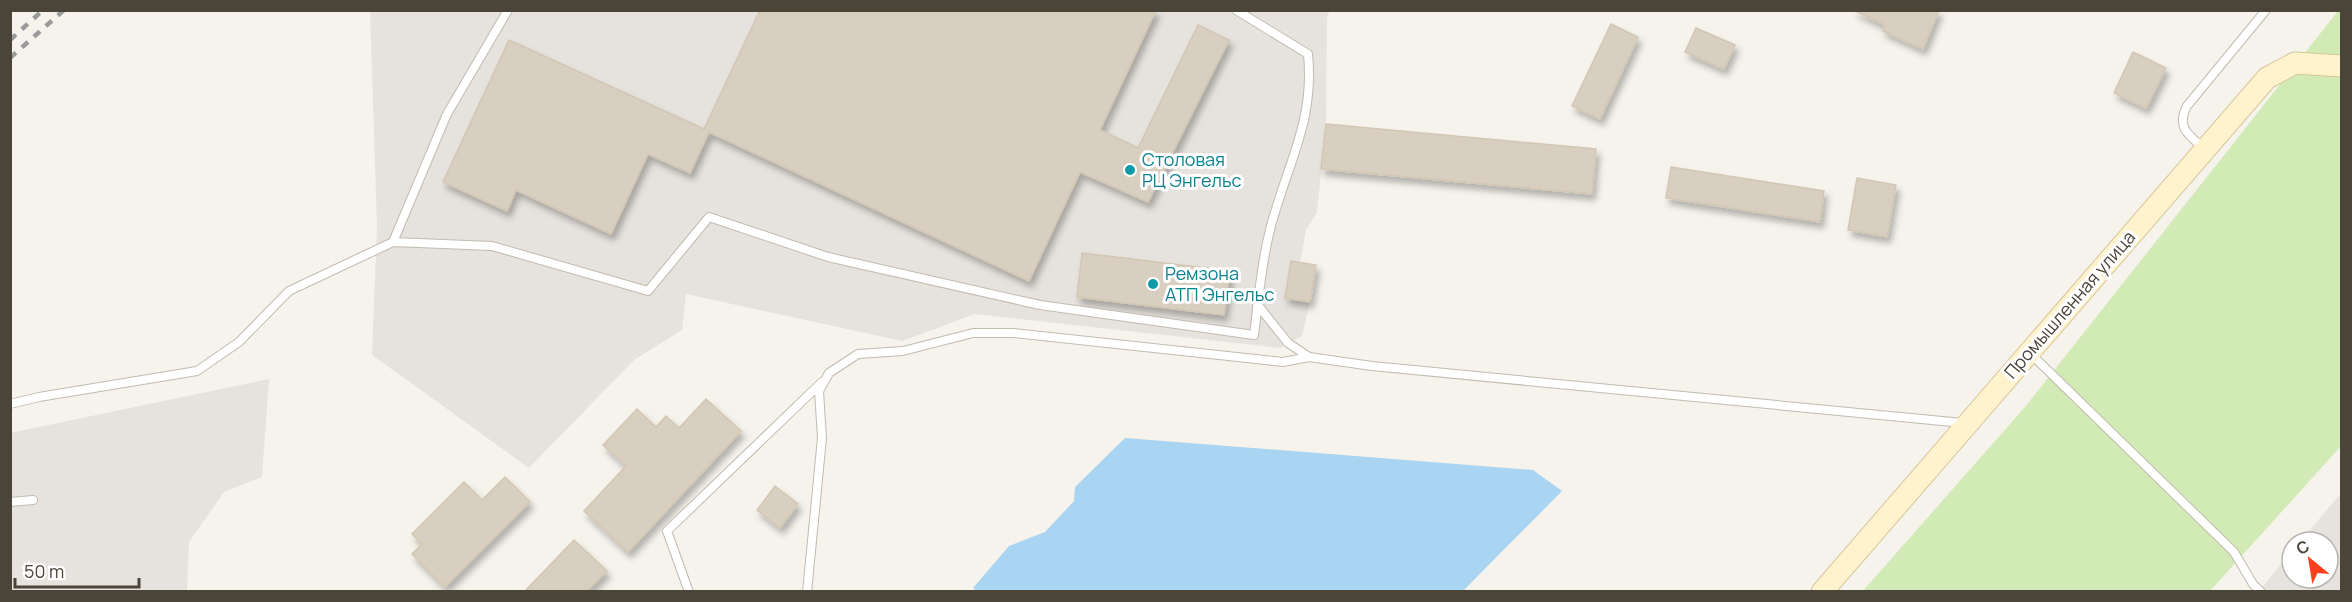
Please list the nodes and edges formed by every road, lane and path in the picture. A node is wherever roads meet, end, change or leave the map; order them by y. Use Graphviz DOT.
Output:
graph roads {
  1 [pos="508,10"];
  2 [pos="1236,10"];
  3 [pos="2266,10"];
  4 [pos="2342,66"];
  5 [pos="2205,149"];
  6 [pos="393,242"];
  7 [pos="1257,304"];
  8 [pos="2029,352"];
  9 [pos="1309,357"];
  10 [pos="823,381"];
  11 [pos="10,404"];
  12 [pos="1968,424"];
  13 [pos="33,500"];
  14 [pos="10,502"];
  15 [pos="689,591"];
  16 [pos="807,591"];
  17 [pos="1822,591"];
  18 [pos="2261,591"];
  1 -- 6 [label="lane"];
  2 -- 7 [label="lane"];
  3 -- 5 [label="lane"];
  4 -- 5 [label="street, Промышленная улица"];
  5 -- 8 [label="street, Промышленная улица"];
  6 -- 7 [label="lane"];
  6 -- 11 [label="lane"];
  7 -- 9 [label="lane"];
  8 -- 12 [label="street, Промышленная улица"];
  8 -- 18 [label="lane"];
  9 -- 10 [label="lane"];
  9 -- 12 [label="lane"];
  10 -- 15 [label="lane"];
  10 -- 16 [label="lane"];
  12 -- 17 [label="street, Промышленная улица"];
  13 -- 14 [label="lane"];
}
